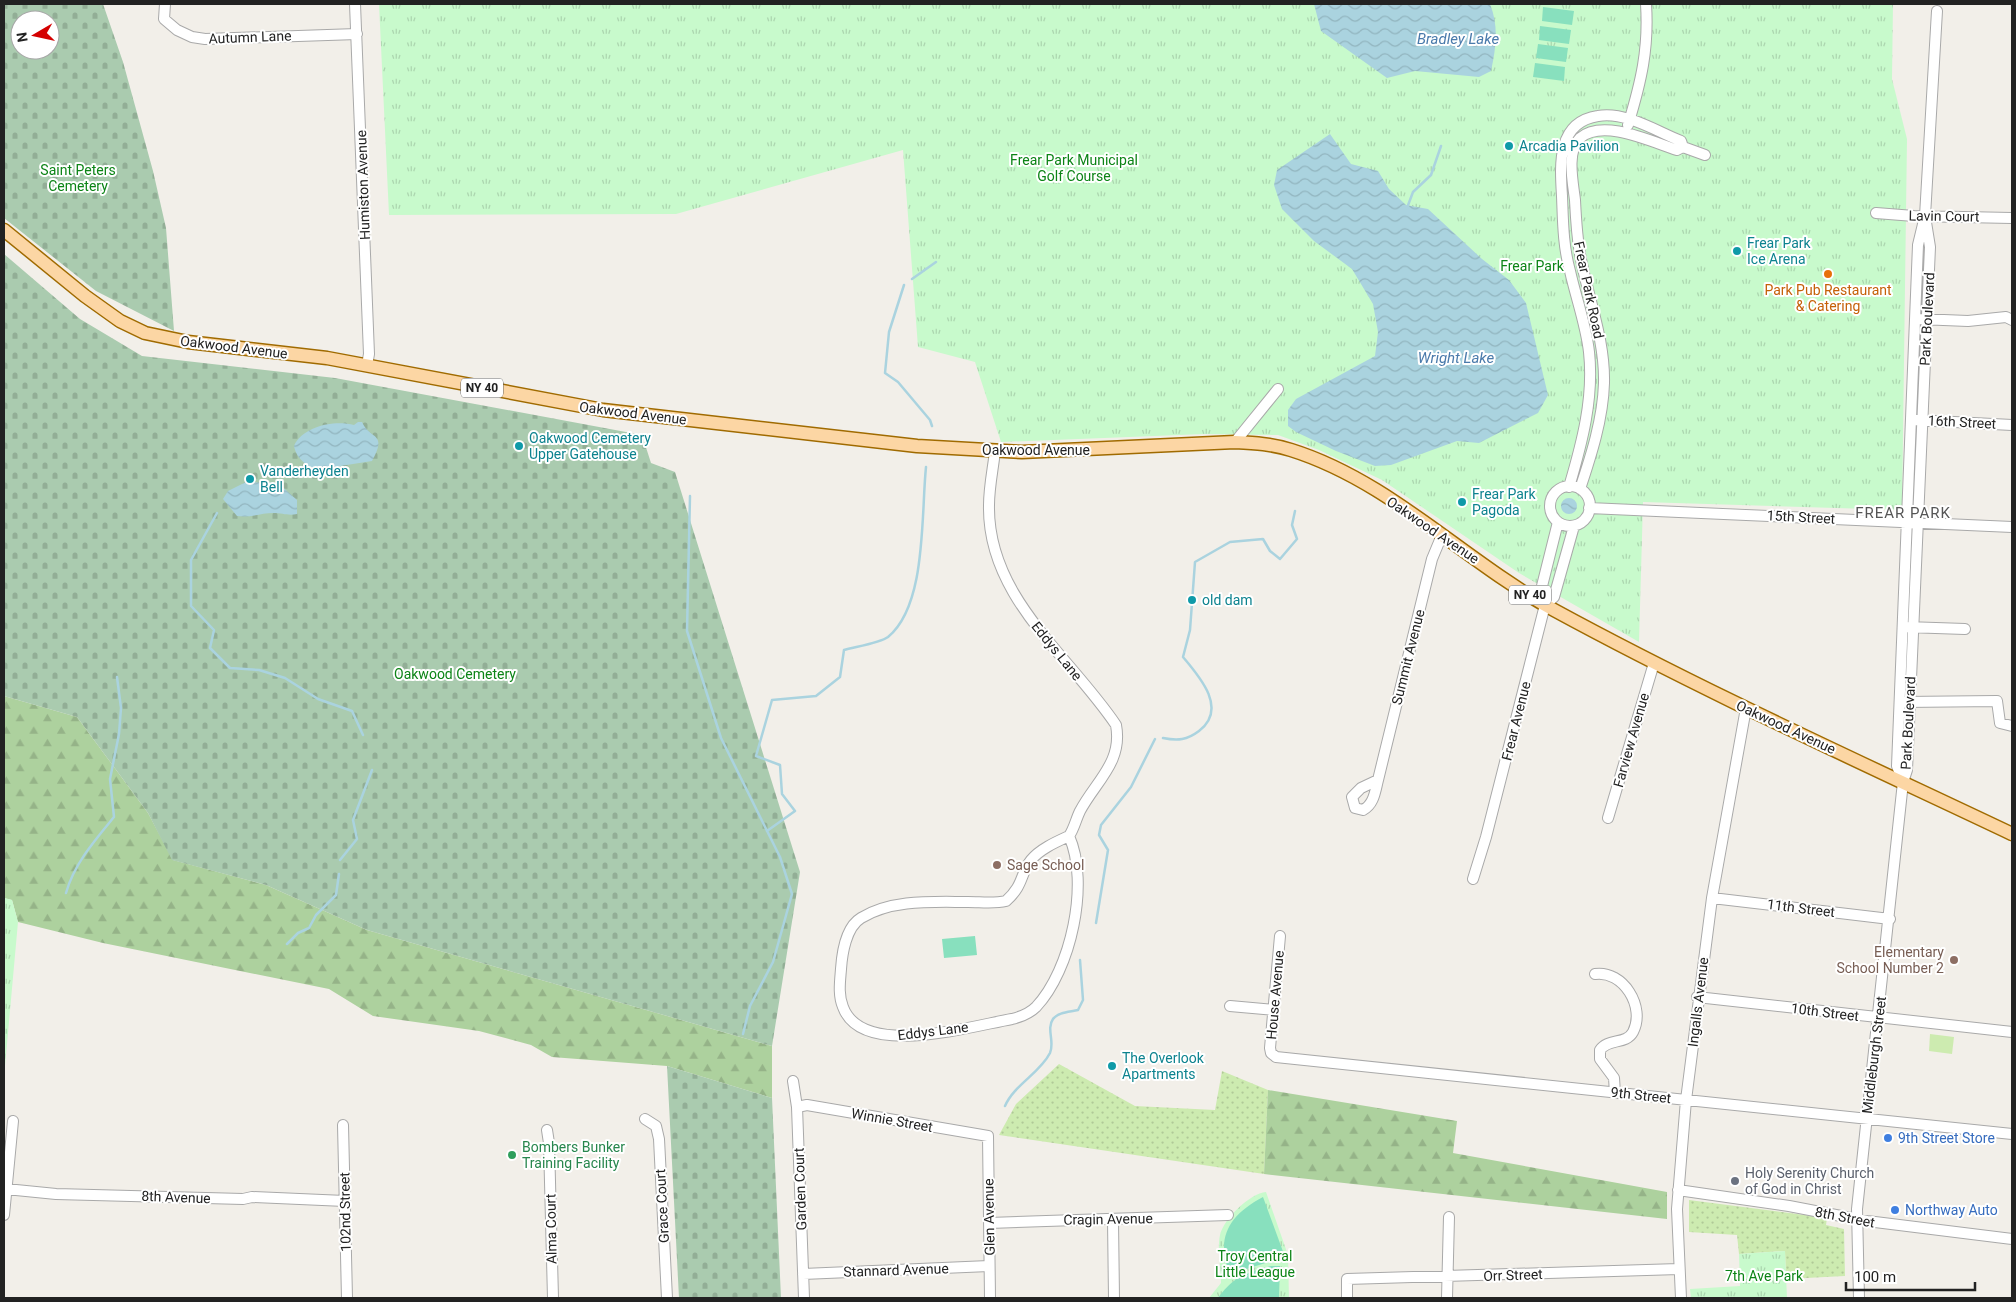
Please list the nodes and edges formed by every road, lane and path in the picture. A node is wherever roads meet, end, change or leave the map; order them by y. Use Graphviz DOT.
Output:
graph roads {
  1 [pos="165,4"];
  2 [pos="355,4"];
  3 [pos="1646,4"];
  4 [pos="1938,10"];
  5 [pos="357,34"];
  6 [pos="1630,120"];
  7 [pos="1626,134"];
  8 [pos="1683,147"];
  9 [pos="1705,155"];
  10 [pos="1876,213"];
  11 [pos="1926,216"];
  12 [pos="2012,218"];
  13 [pos="4,230"];
  14 [pos="1921,319"];
  15 [pos="2012,320"];
  16 [pos="367,366"];
  17 [pos="1278,389"];
  18 [pos="1911,420"];
  19 [pos="1922,420"];
  20 [pos="2012,425"];
  21 [pos="1235,442"];
  22 [pos="995,452"];
  23 [pos="1569,487"];
  24 [pos="1580,490"];
  25 [pos="1590,508"];
  26 [pos="1558,522"];
  27 [pos="1913,522"];
  28 [pos="1574,526"];
  29 [pos="2012,527"];
  30 [pos="1442,535"];
  31 [pos="1545,605"];
  32 [pos="1908,627"];
  33 [pos="1965,630"];
  34 [pos="1654,663"];
  35 [pos="1904,702"];
  36 [pos="1746,708"];
  37 [pos="2012,726"];
  38 [pos="1378,780"];
  39 [pos="1903,782"];
  40 [pos="1608,818"];
  41 [pos="2012,834"];
  42 [pos="1069,836"];
  43 [pos="1473,879"];
  44 [pos="1712,898"];
  45 [pos="1890,919"];
  46 [pos="1280,936"];
  47 [pos="1595,974"];
  48 [pos="1697,997"];
  49 [pos="1230,1006"];
  50 [pos="1274,1010"];
  51 [pos="1878,1019"];
  52 [pos="2012,1032"];
  53 [pos="1271,1053"];
  54 [pos="793,1081"];
  55 [pos="1615,1093"];
  56 [pos="1686,1100"];
  57 [pos="797,1107"];
  58 [pos="645,1119"];
  59 [pos="1866,1120"];
  60 [pos="13,1121"];
  61 [pos="343,1125"];
  62 [pos="547,1130"];
  63 [pos="2012,1134"];
  64 [pos="988,1136"];
  65 [pos="6,1189"];
  66 [pos="1678,1190"];
  67 [pos="345,1201"];
  68 [pos="4,1215"];
  69 [pos="1228,1215"];
  70 [pos="1449,1217"];
  71 [pos="1857,1219"];
  72 [pos="1114,1220"];
  73 [pos="989,1223"];
  74 [pos="2012,1240"];
  75 [pos="989,1266"];
  76 [pos="1680,1269"];
  77 [pos="803,1274"];
  78 [pos="1446,1277"];
  79 [pos="347,1298"];
  80 [pos="553,1298"];
  81 [pos="667,1298"];
  82 [pos="804,1298"];
  83 [pos="990,1298"];
  84 [pos="1114,1298"];
  85 [pos="1348,1298"];
  86 [pos="1448,1298"];
  87 [pos="1681,1298"];
  88 [pos="1859,1298"];
  1 -- 5 [label="street, Autumn Lane"];
  2 -- 5 [label="street, Humiston Avenue"];
  3 -- 6 [label="street"];
  4 -- 11 [label="street, Park Boulevard"];
  5 -- 16 [label="street, Humiston Avenue"];
  6 -- 7 [label="street"];
  6 -- 8 [label="street, Frear Park Road"];
  6 -- 23 [label="street, Frear Park Road"];
  7 -- 8 [label="street, Frear Park Road"];
  7 -- 24 [label="street, Frear Park Road"];
  8 -- 9 [label="street, Frear Park Road"];
  10 -- 11 [label="street, Lavin Court"];
  11 -- 12 [label="street, Lavin Court"];
  11 -- 14 [label="street, Park Boulevard"];
  13 -- 16 [label="main road, Oakwood Avenue / NY 40"];
  14 -- 15 [label="street"];
  14 -- 18 [label="street, Park Boulevard"];
  14 -- 19 [label="street, Park Boulevard"];
  16 -- 22 [label="main road, Oakwood Avenue / NY 40"];
  17 -- 21 [label="street"];
  18 -- 19 [label="street, 16th Street"];
  18 -- 27 [label="street, Park Boulevard"];
  19 -- 20 [label="street, 16th Street"];
  19 -- 27 [label="street, Park Boulevard"];
  21 -- 22 [label="main road, Oakwood Avenue / NY 40"];
  21 -- 30 [label="main road, Oakwood Avenue / NY 40"];
  22 -- 42 [label="street, Eddys Lane"];
  23 -- 24 [label="street"];
  23 -- 26 [label="street"];
  24 -- 25 [label="street"];
  25 -- 27 [label="street, 15th Street"];
  25 -- 28 [label="street"];
  26 -- 28 [label="street"];
  26 -- 31 [label="street"];
  27 -- 29 [label="street, 15th Street"];
  27 -- 32 [label="street, Park Boulevard"];
  28 -- 31 [label="street"];
  30 -- 31 [label="main road, Oakwood Avenue / NY 40"];
  30 -- 38 [label="street, Summit Avenue"];
  31 -- 34 [label="main road, Oakwood Avenue / NY 40"];
  31 -- 43 [label="street, Frear Avenue"];
  32 -- 33 [label="street"];
  32 -- 35 [label="street, Park Boulevard"];
  34 -- 36 [label="main road, Oakwood Avenue / NY 40"];
  34 -- 40 [label="street, Farview Avenue"];
  35 -- 37 [label="street"];
  35 -- 39 [label="street, Park Boulevard"];
  36 -- 39 [label="main road, Oakwood Avenue / NY 40"];
  36 -- 44 [label="street, Ingalls Avenue"];
  39 -- 41 [label="main road, Oakwood Avenue / NY 40"];
  39 -- 45 [label="street, Middleburgh Street"];
  42 -- 42 [label="street, Eddys Lane"];
  44 -- 45 [label="street, 11th Street"];
  44 -- 48 [label="street, Ingalls Avenue"];
  45 -- 51 [label="street, Middleburgh Street"];
  46 -- 50 [label="street, House Avenue"];
  47 -- 55 [label="street"];
  48 -- 51 [label="street, 10th Street"];
  48 -- 56 [label="street, Ingalls Avenue"];
  49 -- 50 [label="street"];
  50 -- 53 [label="street, House Avenue"];
  51 -- 52 [label="street, 10th Street"];
  51 -- 59 [label="street, Middleburgh Street"];
  53 -- 55 [label="street, 9th Street"];
  54 -- 57 [label="street, Garden Court"];
  55 -- 56 [label="street, 9th Street"];
  56 -- 59 [label="street, 9th Street"];
  56 -- 66 [label="street, Ingalls Avenue"];
  57 -- 64 [label="street, Winnie Street"];
  57 -- 77 [label="street, Garden Court"];
  58 -- 81 [label="street, Grace Court"];
  59 -- 63 [label="street, 9th Street"];
  59 -- 71 [label="street, Middleburgh Street"];
  60 -- 65 [label="street"];
  61 -- 67 [label="street, 102nd Street"];
  62 -- 80 [label="street, Alma Court"];
  64 -- 73 [label="street, Glen Avenue"];
  65 -- 67 [label="street, 8th Avenue"];
  65 -- 68 [label="street"];
  66 -- 71 [label="street, 8th Street"];
  66 -- 76 [label="street, Ingalls Avenue"];
  67 -- 79 [label="street, 102nd Street"];
  69 -- 72 [label="street, Cragin Avenue"];
  70 -- 78 [label="street"];
  71 -- 74 [label="street, 8th Street"];
  71 -- 88 [label="street, Middleburgh Street"];
  72 -- 73 [label="street, Cragin Avenue"];
  72 -- 84 [label="street"];
  73 -- 75 [label="street, Glen Avenue"];
  75 -- 77 [label="street, Stannard Avenue"];
  75 -- 83 [label="street, Glen Avenue"];
  76 -- 78 [label="street, Orr Street"];
  76 -- 87 [label="street, Ingalls Avenue"];
  77 -- 82 [label="street, Garden Court"];
  78 -- 85 [label="street, Orr Street"];
  78 -- 86 [label="street"];
}
